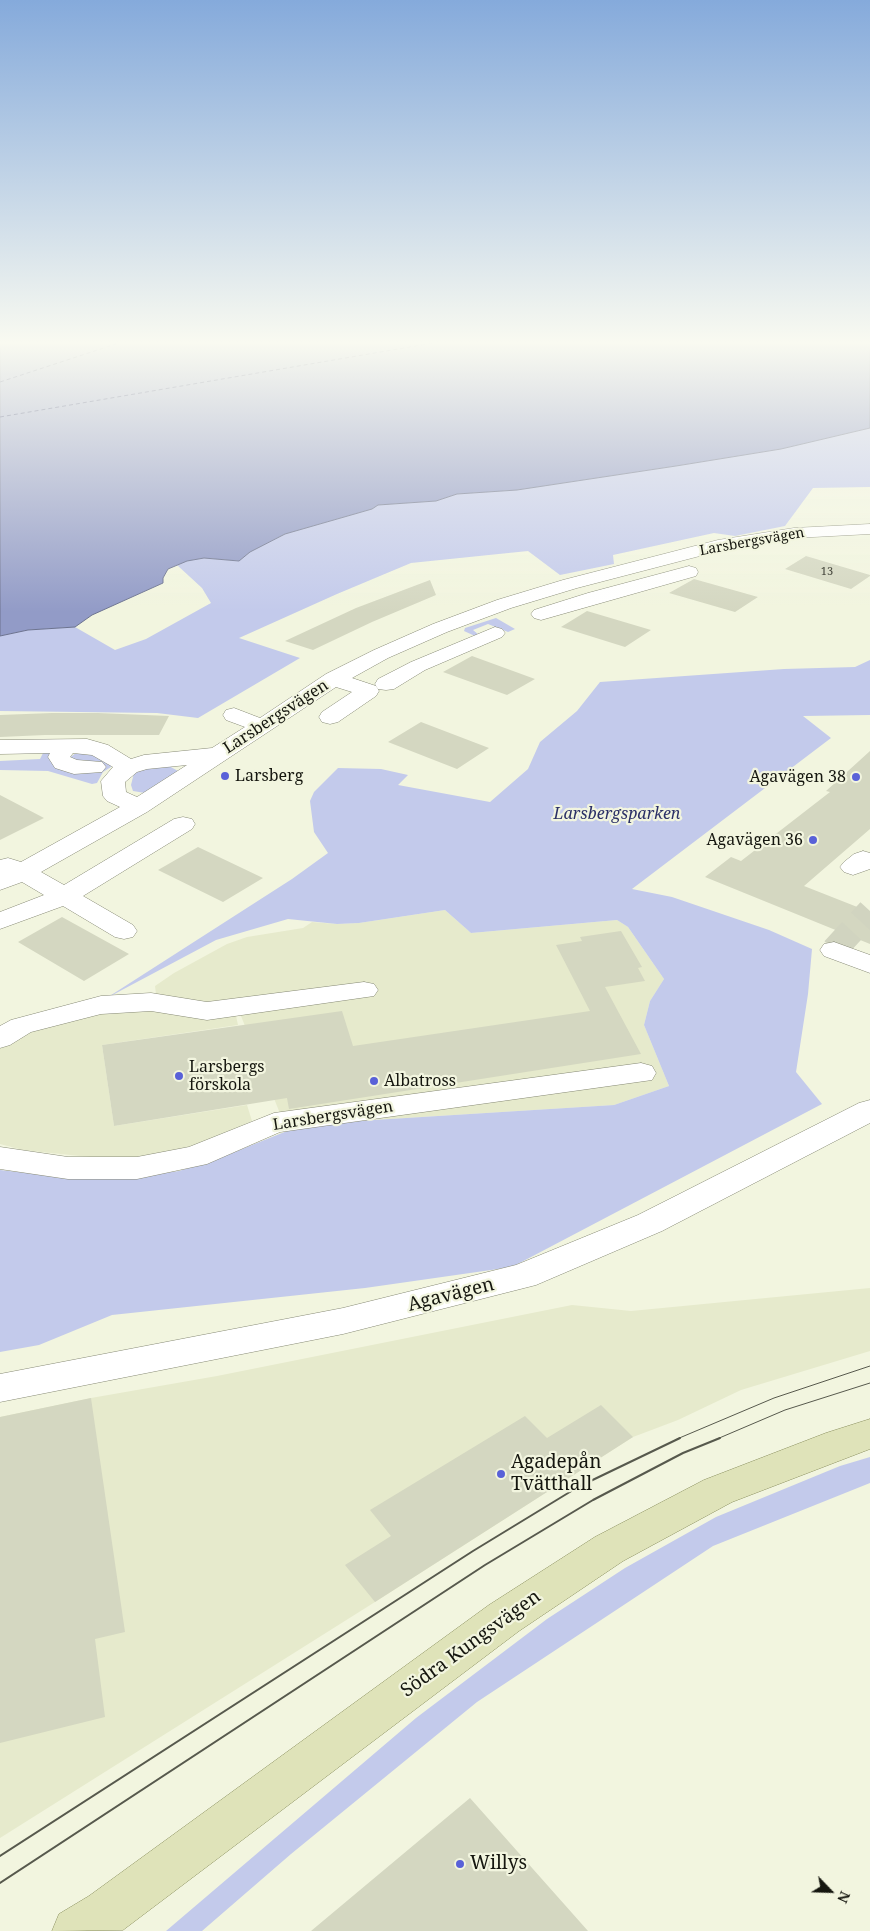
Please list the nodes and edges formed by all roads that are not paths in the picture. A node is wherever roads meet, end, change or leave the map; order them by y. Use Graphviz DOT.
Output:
graph roads {
  1 [pos="870,529"];
  2 [pos="824,531"];
  3 [pos="870,544"];
  4 [pos="692,565"];
  5 [pos="570,584"];
  6 [pos="595,598"];
  7 [pos="541,614"];
  8 [pos="440,628"];
  9 [pos="495,633"];
  10 [pos="471,642"];
  11 [pos="334,679"];
  12 [pos="386,684"];
  13 [pos="234,715"];
  14 [pos="330,717"];
  15 [pos="261,726"];
  16 [pos="65,746"];
  17 [pos="0,747"];
  18 [pos="219,754"];
  19 [pos="94,767"];
  20 [pos="129,767"];
  21 [pos="138,807"];
  22 [pos="184,824"];
  23 [pos="8,872"];
  24 [pos="65,896"];
  25 [pos="0,921"];
  26 [pos="124,931"];
  27 [pos="834,950"];
  28 [pos="870,965"];
  29 [pos="364,990"];
  30 [pos="0,1038"];
  31 [pos="641,1073"];
  32 [pos="870,1110"];
  33 [pos="0,1158"];
  34 [pos="0,1388"];
  35 [pos="870,1434"];
  36 [pos="89,1925"];
  1 -- 2 [label="street, Larsbergsvägen"];
  2 -- 3 [label="street, Larsbergsvägen"];
  2 -- 4 [label="street, Larsbergsvägen"];
  4 -- 5 [label="street, Larsbergsvägen"];
  4 -- 6 [label="street, Larsbergsvägen"];
  5 -- 6 [label="street"];
  5 -- 8 [label="street, Larsbergsvägen"];
  6 -- 7 [label="street, Larsbergsvägen"];
  8 -- 10 [label="street"];
  8 -- 11 [label="street, Larsbergsvägen"];
  9 -- 10 [label="street"];
  10 -- 12 [label="street"];
  11 -- 14 [label="street, Larsbergsvägen"];
  11 -- 15 [label="street, Larsbergsvägen"];
  13 -- 15 [label="street"];
  15 -- 18 [label="street, Larsbergsvägen"];
  16 -- 17 [label="street"];
  16 -- 19 [label="street"];
  16 -- 20 [label="street"];
  18 -- 20 [label="street, Larsbergsvägen"];
  18 -- 21 [label="street, Larsbergsvägen"];
  20 -- 21 [label="street"];
  21 -- 23 [label="street, Larsbergsvägen"];
  22 -- 24 [label="street"];
  23 -- 24 [label="street"];
  24 -- 25 [label="street"];
  24 -- 26 [label="street"];
  27 -- 28 [label="street"];
  29 -- 30 [label="street"];
  31 -- 33 [label="street, Larsbergsvägen"];
  32 -- 34 [label="street, Agavägen"];
  35 -- 36 [label="main road, Södra Kungsvägen"];
}
